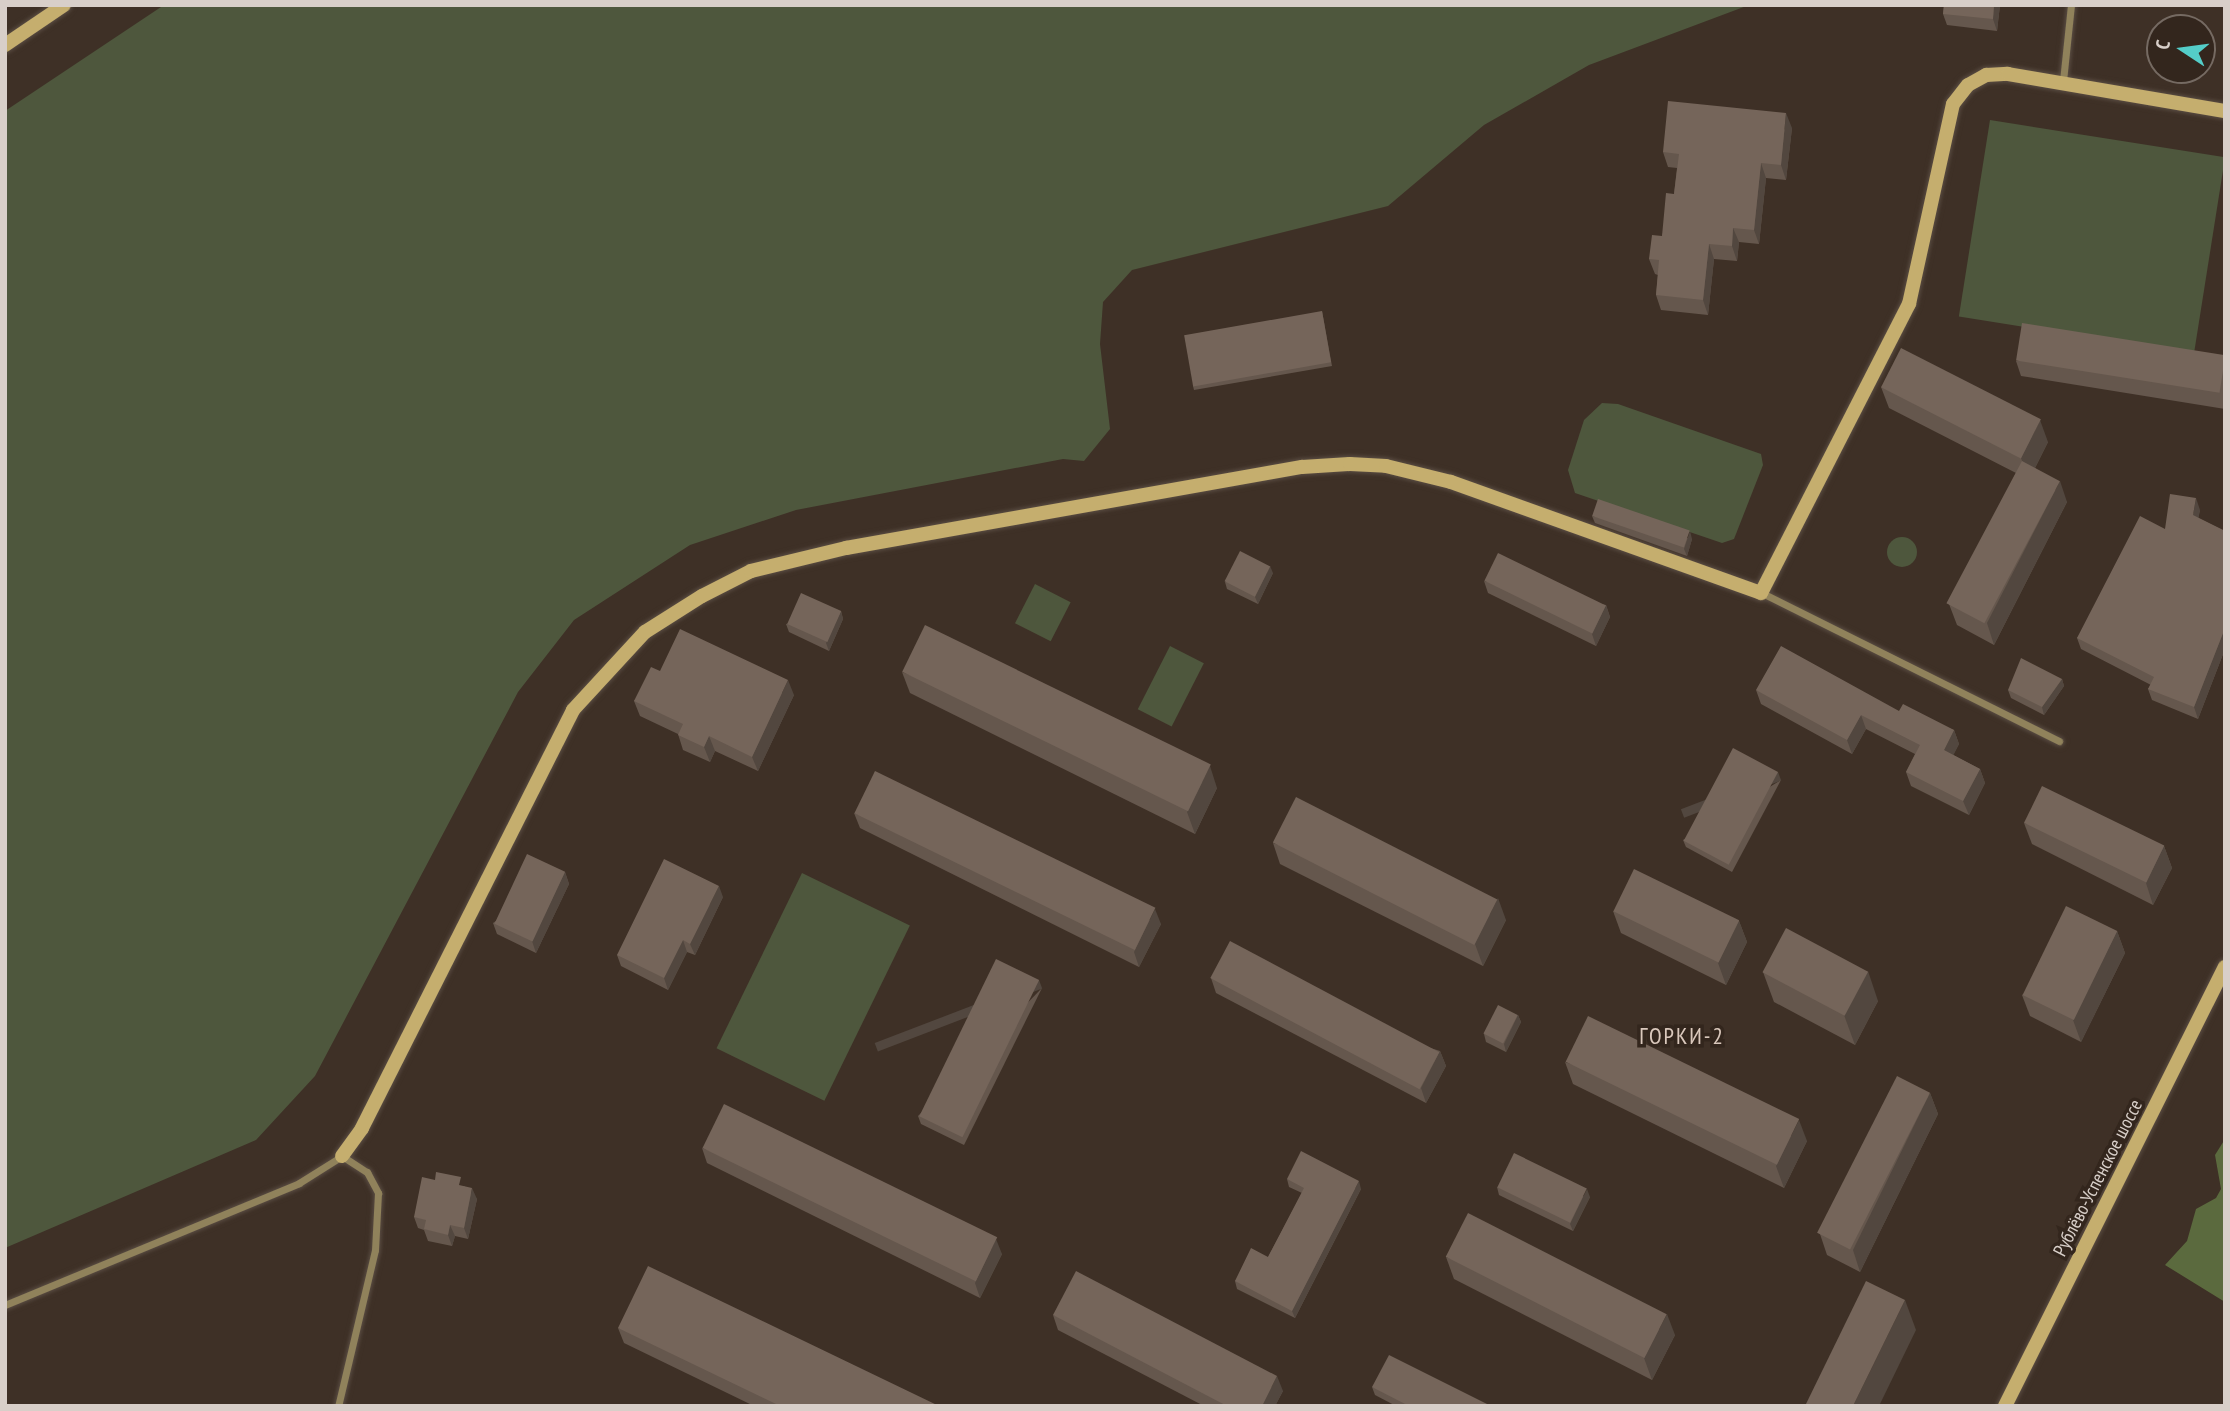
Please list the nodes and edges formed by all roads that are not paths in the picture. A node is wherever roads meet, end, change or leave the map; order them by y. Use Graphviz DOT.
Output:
graph roads {
  1 [pos="64,5"];
  2 [pos="2071,5"];
  3 [pos="5,45"];
  4 [pos="2063,81"];
  5 [pos="2225,111"];
  6 [pos="1761,593"];
  7 [pos="2059,741"];
  8 [pos="2225,967"];
  9 [pos="342,1156"];
  10 [pos="5,1305"];
  11 [pos="338,1406"];
  12 [pos="2005,1406"];
  1 -- 3 [label="street"];
  2 -- 4 [label="street"];
  4 -- 5 [label="street"];
  4 -- 6 [label="street"];
  6 -- 7 [label="street"];
  6 -- 9 [label="street"];
  8 -- 12 [label="street, Рублёво-Успенское шоссе"];
  9 -- 10 [label="street"];
  9 -- 11 [label="street"];
}
